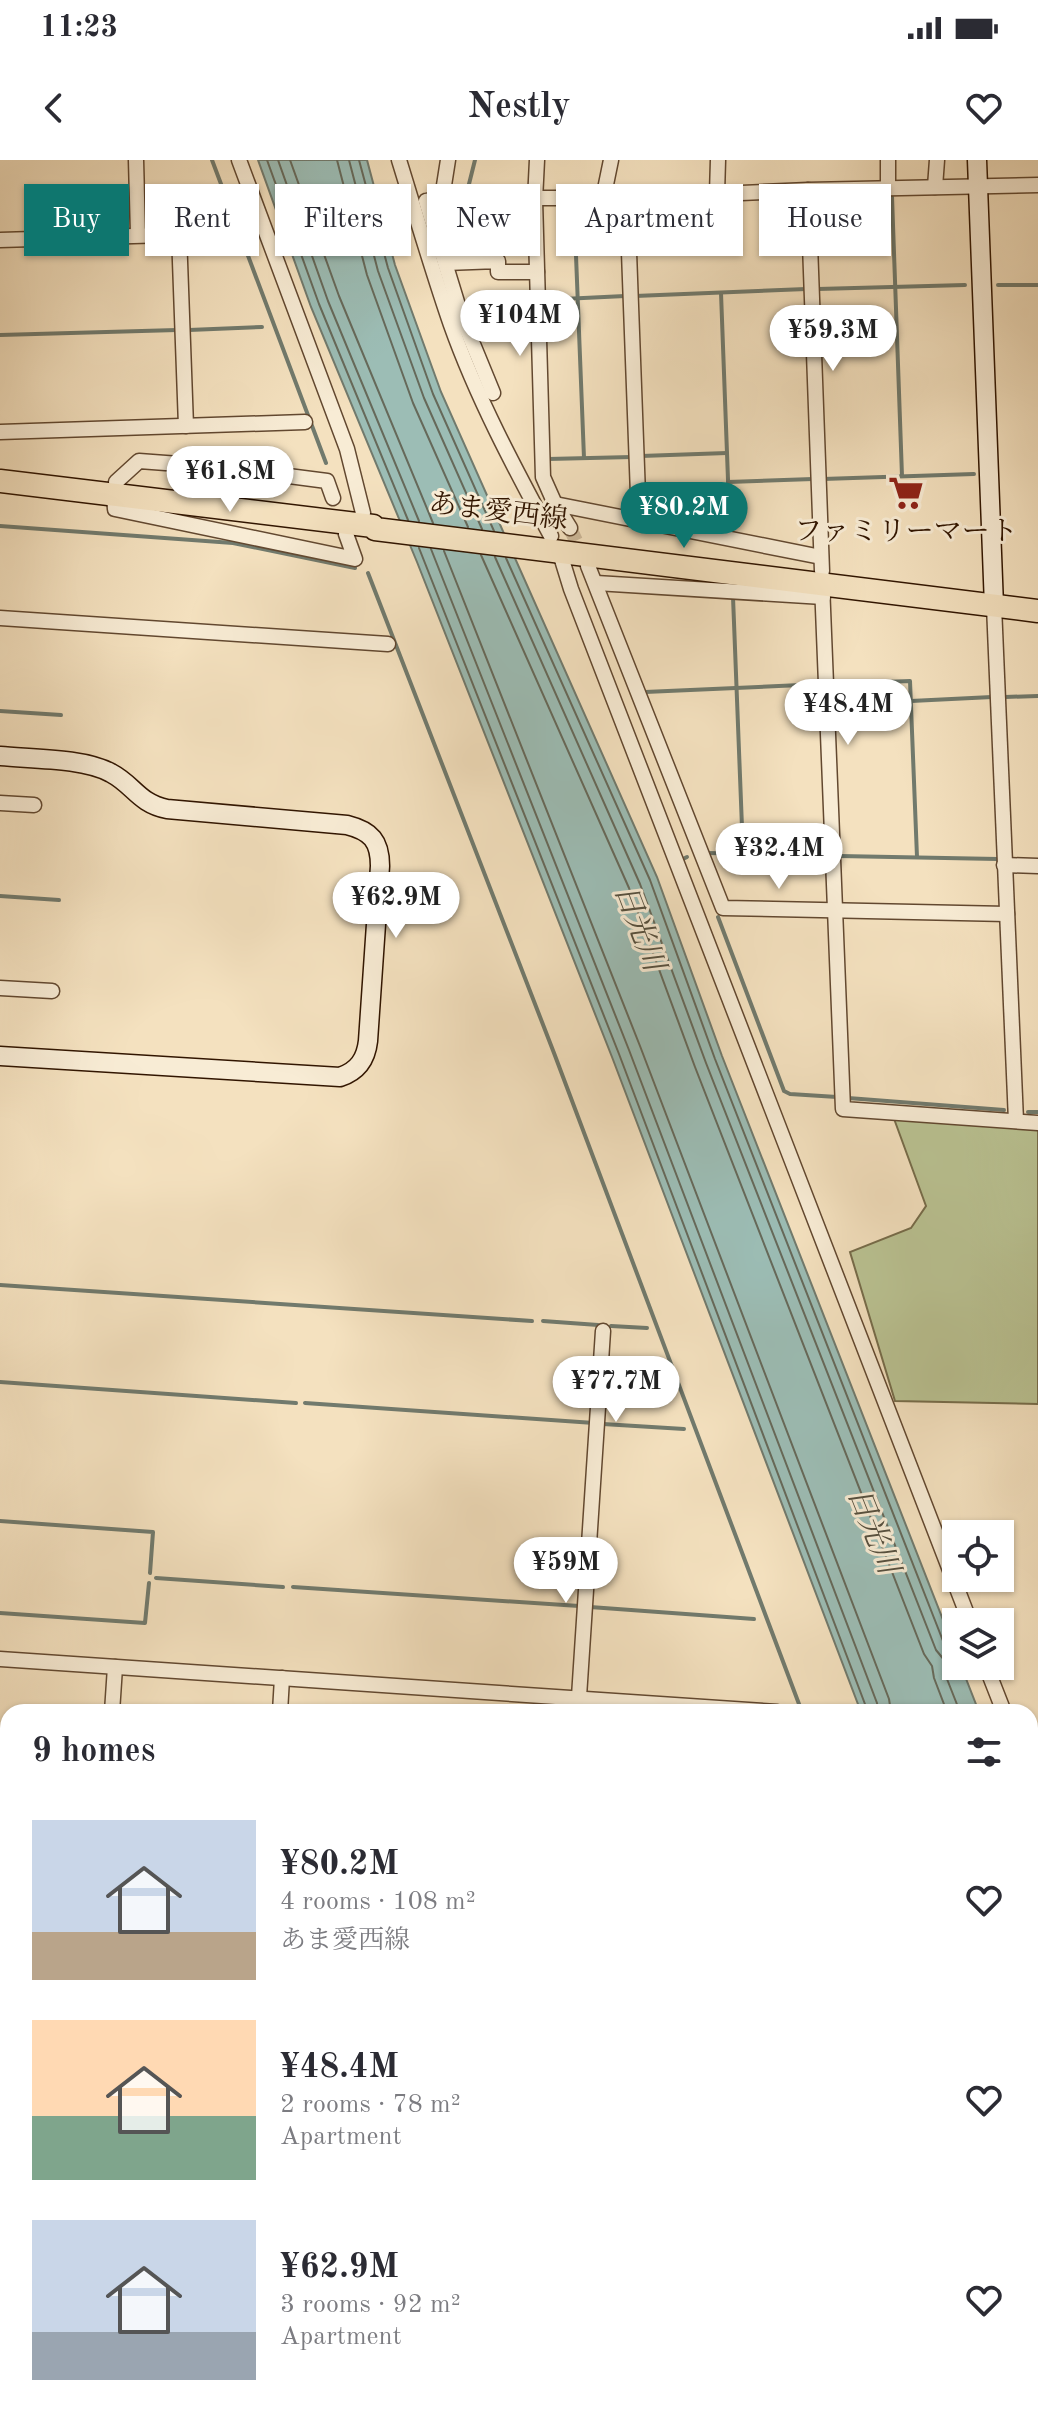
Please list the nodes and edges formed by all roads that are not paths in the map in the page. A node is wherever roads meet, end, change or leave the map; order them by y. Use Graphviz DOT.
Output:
graph roads {
  1 [pos="136,160"];
  2 [pos="239,160"];
  3 [pos="399,160"];
  4 [pos="448,160"];
  5 [pos="537,160"];
  6 [pos="611,160"];
  7 [pos="718,160"];
  8 [pos="888,160"];
  9 [pos="937,160"];
  10 [pos="977,160"];
  11 [pos="444,184"];
  12 [pos="536,184"];
  13 [pos="606,184"];
  14 [pos="717,184"];
  15 [pos="888,184"];
  16 [pos="1038,185"];
  17 [pos="978,186"];
  18 [pos="935,187"];
  19 [pos="891,188"];
  20 [pos="138,235"];
  21 [pos="145,235"];
  22 [pos="0,240"];
  23 [pos="180,256"];
  24 [pos="444,256"];
  25 [pos="537,256"];
  26 [pos="629,256"];
  27 [pos="810,256"];
  28 [pos="446,263"];
  29 [pos="537,272"];
  30 [pos="493,393"];
  31 [pos="305,422"];
  32 [pos="186,426"];
  33 [pos="0,432"];
  34 [pos="0,467"];
  35 [pos="0,481"];
  36 [pos="115,489"];
  37 [pos="333,498"];
  38 [pos="555,504"];
  39 [pos="371,519"];
  40 [pos="639,522"];
  41 [pos="346,534"];
  42 [pos="552,540"];
  43 [pos="588,566"];
  44 [pos="822,577"];
  45 [pos="596,583"];
  46 [pos="1038,596"];
  47 [pos="994,598"];
  48 [pos="1038,611"];
  49 [pos="0,618"];
  50 [pos="388,644"];
  51 [pos="0,756"];
  52 [pos="0,803"];
  53 [pos="34,805"];
  54 [pos="1004,865"];
  55 [pos="1038,866"];
  56 [pos="835,911"];
  57 [pos="1007,914"];
  58 [pos="0,988"];
  59 [pos="52,991"];
  60 [pos="0,1056"];
  61 [pos="1016,1121"];
  62 [pos="1038,1123"];
  63 [pos="603,1331"];
  64 [pos="965,1608"];
  65 [pos="0,1659"];
  66 [pos="115,1667"];
  67 [pos="282,1678"];
  68 [pos="991,1680"];
  69 [pos="113,1704"];
  70 [pos="280,1704"];
  71 [pos="567,1704"];
  72 [pos="578,1704"];
  73 [pos="1001,1704"];
  1 -- 20 [label="street"];
  2 -- 39 [label="street"];
  3 -- 42 [label="street"];
  4 -- 11 [label="street"];
  5 -- 12 [label="street"];
  6 -- 13 [label="street"];
  7 -- 14 [label="street"];
  8 -- 15 [label="street"];
  9 -- 18 [label="street"];
  10 -- 17 [label="street"];
  16 -- 17 [label="street"];
  17 -- 18 [label="street"];
  17 -- 47 [label="street"];
  18 -- 19 [label="street"];
  20 -- 21 [label="street"];
  20 -- 22 [label="street"];
  23 -- 32 [label="street"];
  24 -- 28 [label="street"];
  25 -- 29 [label="street"];
  26 -- 40 [label="street"];
  27 -- 44 [label="street"];
  28 -- 29 [label="street"];
  28 -- 30 [label="street"];
  29 -- 38 [label="street"];
  31 -- 32 [label="street"];
  32 -- 33 [label="street"];
  34 -- 36 [label="main road, あま愛西線"];
  35 -- 36 [label="main road, あま愛西線"];
  36 -- 37 [label="street"];
  36 -- 39 [label="main road, あま愛西線"];
  36 -- 41 [label="street"];
  38 -- 40 [label="street"];
  38 -- 42 [label="street"];
  39 -- 42 [label="main road, あま愛西線"];
  40 -- 44 [label="street"];
  42 -- 44 [label="main road, あま愛西線"];
  42 -- 64 [label="street"];
  43 -- 45 [label="street"];
  44 -- 45 [label="street"];
  44 -- 47 [label="main road, あま愛西線"];
  44 -- 56 [label="street"];
  45 -- 56 [label="street"];
  46 -- 47 [label="main road, あま愛西線"];
  47 -- 48 [label="main road, あま愛西線"];
  47 -- 54 [label="street"];
  49 -- 50 [label="street"];
  51 -- 60 [label="street"];
  52 -- 53 [label="street"];
  54 -- 55 [label="street"];
  54 -- 57 [label="street"];
  56 -- 57 [label="street"];
  56 -- 61 [label="street"];
  57 -- 61 [label="street"];
  58 -- 59 [label="street"];
  61 -- 62 [label="street"];
  63 -- 72 [label="street"];
  65 -- 66 [label="street"];
  66 -- 67 [label="street"];
  66 -- 69 [label="street"];
  67 -- 70 [label="street"];
  67 -- 71 [label="street"];
  68 -- 73 [label="street"];
}
